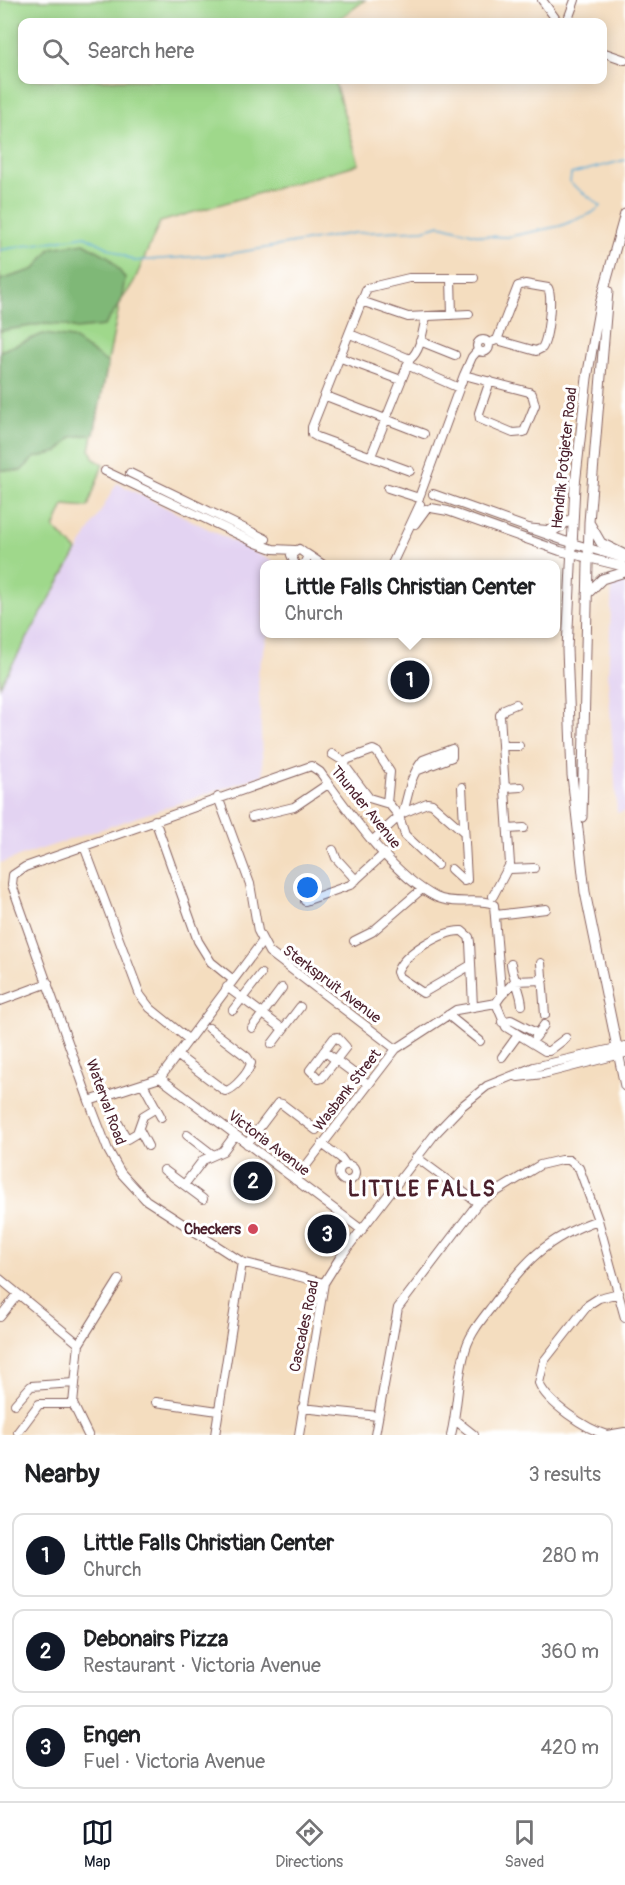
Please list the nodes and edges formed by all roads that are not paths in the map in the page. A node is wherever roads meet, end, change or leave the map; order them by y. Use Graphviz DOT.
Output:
graph roads {
  1 [pos="542,0"];
  2 [pos="575,0"];
  3 [pos="555,18"];
  4 [pos="568,18"];
  5 [pos="607,53"];
  6 [pos="625,60"];
  7 [pos="625,214"];
  8 [pos="611,262"];
  9 [pos="451,278"];
  10 [pos="474,278"];
  11 [pos="361,301"];
  12 [pos="469,314"];
  13 [pos="452,315"];
  14 [pos="426,316"];
  15 [pos="350,334"];
  16 [pos="497,340"];
  17 [pos="420,341"];
  18 [pos="455,355"];
  19 [pos="341,358"];
  20 [pos="409,362"];
  21 [pos="464,375"];
  22 [pos="401,380"];
  23 [pos="490,381"];
  24 [pos="459,388"];
  25 [pos="326,396"];
  26 [pos="386,419"];
  27 [pos="424,434"];
  28 [pos="371,456"];
  29 [pos="105,471"];
  30 [pos="410,471"];
  31 [pos="130,472"];
  32 [pos="426,475"];
  33 [pos="388,488"];
  34 [pos="431,493"];
  35 [pos="423,503"];
  36 [pos="480,512"];
  37 [pos="573,518"];
  38 [pos="477,521"];
  39 [pos="589,522"];
  40 [pos="530,529"];
  41 [pos="266,539"];
  42 [pos="571,543"];
  43 [pos="273,549"];
  44 [pos="294,550"];
  45 [pos="307,554"];
  46 [pos="571,554"];
  47 [pos="588,554"];
  48 [pos="625,557"];
  49 [pos="291,560"];
  50 [pos="294,560"];
  51 [pos="306,560"];
  52 [pos="316,560"];
  53 [pos="394,560"];
  54 [pos="401,560"];
  55 [pos="625,567"];
  56 [pos="625,573"];
  57 [pos="587,594"];
  58 [pos="516,704"];
  59 [pos="502,746"];
  60 [pos="519,746"];
  61 [pos="332,754"];
  62 [pos="345,762"];
  63 [pos="416,771"];
  64 [pos="328,784"];
  65 [pos="462,787"];
  66 [pos="521,787"];
  67 [pos="505,788"];
  68 [pos="218,797"];
  69 [pos="387,802"];
  70 [pos="401,815"];
  71 [pos="252,817"];
  72 [pos="154,820"];
  73 [pos="524,828"];
  74 [pos="508,829"];
  75 [pos="464,832"];
  76 [pos="581,839"];
  77 [pos="372,841"];
  78 [pos="84,846"];
  79 [pos="333,850"];
  80 [pos="385,853"];
  81 [pos="437,865"];
  82 [pos="534,868"];
  83 [pos="451,869"];
  84 [pos="510,869"];
  85 [pos="356,880"];
  86 [pos="12,885"];
  87 [pos="422,888"];
  88 [pos="490,900"];
  89 [pos="305,901"];
  90 [pos="546,909"];
  91 [pos="496,915"];
  92 [pos="354,941"];
  93 [pos="262,942"];
  94 [pos="541,963"];
  95 [pos="511,964"];
  96 [pos="471,965"];
  97 [pos="261,974"];
  98 [pos="543,980"];
  99 [pos="515,981"];
  100 [pos="48,983"];
  101 [pos="229,983"];
  102 [pos="282,988"];
  103 [pos="242,998"];
  104 [pos="0,1000"];
  105 [pos="498,1000"];
  106 [pos="522,1005"];
  107 [pos="300,1007"];
  108 [pos="472,1007"];
  109 [pos="234,1010"];
  110 [pos="263,1014"];
  111 [pos="448,1015"];
  112 [pos="545,1015"];
  113 [pos="502,1022"];
  114 [pos="544,1025"];
  115 [pos="252,1028"];
  116 [pos="209,1029"];
  117 [pos="283,1029"];
  118 [pos="519,1035"];
  119 [pos="538,1035"];
  120 [pos="566,1038"];
  121 [pos="188,1039"];
  122 [pos="480,1041"];
  123 [pos="532,1043"];
  124 [pos="272,1044"];
  125 [pos="396,1049"];
  126 [pos="621,1050"];
  127 [pos="324,1051"];
  128 [pos="177,1055"];
  129 [pos="502,1057"];
  130 [pos="336,1060"];
  131 [pos="160,1078"];
  132 [pos="143,1084"];
  133 [pos="368,1084"];
  134 [pos="625,1086"];
  135 [pos="89,1101"];
  136 [pos="109,1107"];
  137 [pos="156,1108"];
  138 [pos="161,1117"];
  139 [pos="139,1129"];
  140 [pos="316,1130"];
  141 [pos="187,1135"];
  142 [pos="235,1135"];
  143 [pos="247,1144"];
  144 [pos="322,1144"];
  145 [pos="148,1146"];
  146 [pos="213,1155"];
  147 [pos="416,1157"];
  148 [pos="346,1165"];
  149 [pos="164,1170"];
  150 [pos="295,1180"];
  151 [pos="184,1185"];
  152 [pos="203,1199"];
  153 [pos="478,1203"];
  154 [pos="598,1220"];
  155 [pos="362,1230"];
  156 [pos="242,1262"];
  157 [pos="0,1279"];
  158 [pos="119,1280"];
  159 [pos="324,1283"];
  160 [pos="619,1293"];
  161 [pos="18,1294"];
  162 [pos="0,1317"];
  163 [pos="625,1318"];
  164 [pos="79,1344"];
  165 [pos="74,1383"];
  166 [pos="156,1402"];
  167 [pos="15,1404"];
  168 [pos="73,1404"];
  169 [pos="302,1408"];
  170 [pos="218,1412"];
  171 [pos="378,1416"];
  172 [pos="455,1420"];
  173 [pos="18,1432"];
  174 [pos="625,1432"];
  175 [pos="88,1435"];
  176 [pos="215,1435"];
  177 [pos="299,1435"];
  178 [pos="375,1435"];
  179 [pos="451,1435"];
  180 [pos="474,1435"];
  181 [pos="607,1435"];
  1 -- 3 [label="street"];
  2 -- 4 [label="street"];
  5 -- 6 [label="street"];
  7 -- 8 [label="main road, Hendrik Potgieter Road"];
  8 -- 37 [label="main road, Hendrik Potgieter Road"];
  8 -- 39 [label="main road, Hendrik Potgieter Road"];
  9 -- 10 [label="street"];
  9 -- 11 [label="street"];
  9 -- 13 [label="street"];
  11 -- 14 [label="street"];
  11 -- 15 [label="street"];
  12 -- 13 [label="street"];
  13 -- 14 [label="street"];
  14 -- 17 [label="street"];
  15 -- 19 [label="street"];
  15 -- 20 [label="street"];
  16 -- 16 [label="street"];
  16 -- 21 [label="street"];
  17 -- 18 [label="street"];
  17 -- 20 [label="street"];
  19 -- 22 [label="street"];
  19 -- 25 [label="street"];
  20 -- 22 [label="street"];
  20 -- 24 [label="street"];
  21 -- 23 [label="street"];
  21 -- 24 [label="street"];
  22 -- 26 [label="street"];
  23 -- 23 [label="street"];
  24 -- 32 [label="street"];
  25 -- 26 [label="street"];
  25 -- 28 [label="street"];
  26 -- 27 [label="street"];
  26 -- 28 [label="street"];
  28 -- 30 [label="street"];
  29 -- 43 [label="street"];
  31 -- 41 [label="street"];
  32 -- 34 [label="street"];
  32 -- 35 [label="street"];
  33 -- 35 [label="street"];
  34 -- 35 [label="street"];
  34 -- 35 [label="street"];
  34 -- 36 [label="street"];
  35 -- 38 [label="street"];
  35 -- 53 [label="street"];
  35 -- 54 [label="street"];
  36 -- 38 [label="street"];
  36 -- 40 [label="street"];
  37 -- 40 [label="main road"];
  37 -- 42 [label="main road, Hendrik Potgieter Road"];
  38 -- 46 [label="street"];
  39 -- 47 [label="main road, Hendrik Potgieter Road"];
  39 -- 48 [label="main road"];
  40 -- 42 [label="street"];
  42 -- 46 [label="main road, Hendrik Potgieter Road"];
  42 -- 47 [label="street"];
  43 -- 44 [label="street"];
  43 -- 49 [label="street"];
  44 -- 45 [label="street"];
  44 -- 50 [label="street"];
  45 -- 51 [label="street"];
  45 -- 52 [label="street"];
  46 -- 47 [label="street"];
  46 -- 76 [label="main road, Hendrik Potgieter Road"];
  47 -- 48 [label="street"];
  47 -- 55 [label="street"];
  47 -- 57 [label="main road, Hendrik Potgieter Road"];
  56 -- 57 [label="main road"];
  57 -- 76 [label="main road, Hendrik Potgieter Road"];
  58 -- 59 [label="street"];
  59 -- 60 [label="street"];
  59 -- 67 [label="street"];
  61 -- 62 [label="street"];
  62 -- 69 [label="street"];
  62 -- 69 [label="street"];
  63 -- 70 [label="street"];
  64 -- 68 [label="street, Thunder Avenue"];
  64 -- 71 [label="street"];
  64 -- 77 [label="street, Thunder Avenue"];
  65 -- 75 [label="street"];
  66 -- 67 [label="street"];
  67 -- 74 [label="street"];
  68 -- 72 [label="street, Thunder Avenue"];
  68 -- 93 [label="street, Sterkspruit Avenue"];
  69 -- 70 [label="street"];
  70 -- 75 [label="street"];
  70 -- 77 [label="street"];
  70 -- 81 [label="street"];
  72 -- 78 [label="street, Thunder Avenue"];
  72 -- 101 [label="street"];
  73 -- 74 [label="street"];
  74 -- 84 [label="street"];
  75 -- 83 [label="street"];
  76 -- 126 [label="main road, Hendrik Potgieter Road"];
  77 -- 80 [label="street, Thunder Avenue"];
  78 -- 86 [label="street, Thunder Avenue"];
  78 -- 121 [label="street"];
  79 -- 85 [label="street"];
  80 -- 85 [label="street"];
  80 -- 87 [label="street, Thunder Avenue"];
  82 -- 84 [label="street"];
  84 -- 88 [label="street"];
  85 -- 89 [label="street"];
  86 -- 100 [label="street, Waterval Road"];
  87 -- 88 [label="street, Thunder Avenue"];
  87 -- 92 [label="street"];
  88 -- 91 [label="street"];
  90 -- 91 [label="street"];
  91 -- 105 [label="street"];
  93 -- 101 [label="street"];
  93 -- 125 [label="street, Sterkspruit Avenue"];
  94 -- 98 [label="street"];
  95 -- 99 [label="street"];
  96 -- 96 [label="street"];
  96 -- 108 [label="street"];
  97 -- 103 [label="street"];
  98 -- 99 [label="street"];
  98 -- 112 [label="street"];
  99 -- 105 [label="street"];
  99 -- 106 [label="street"];
  100 -- 104 [label="street"];
  100 -- 135 [label="street, Waterval Road"];
  101 -- 103 [label="street"];
  101 -- 121 [label="street"];
  102 -- 110 [label="street"];
  103 -- 109 [label="street"];
  103 -- 110 [label="street"];
  105 -- 108 [label="street, Wasbank Street"];
  105 -- 113 [label="street"];
  107 -- 117 [label="street"];
  108 -- 111 [label="street, Wasbank Street"];
  110 -- 115 [label="street"];
  110 -- 117 [label="street"];
  111 -- 122 [label="street"];
  111 -- 125 [label="street, Wasbank Street"];
  113 -- 118 [label="street"];
  113 -- 119 [label="street"];
  114 -- 119 [label="street"];
  116 -- 128 [label="street"];
  117 -- 124 [label="street"];
  118 -- 123 [label="street"];
  118 -- 129 [label="street"];
  119 -- 123 [label="street"];
  120 -- 123 [label="street"];
  121 -- 128 [label="street"];
  125 -- 133 [label="street, Wasbank Street"];
  126 -- 134 [label="main road, Hendrik Potgieter Road"];
  126 -- 147 [label="street, Cascades Road"];
  127 -- 130 [label="street"];
  127 -- 130 [label="street"];
  127 -- 130 [label="street"];
  128 -- 131 [label="street"];
  130 -- 133 [label="street"];
  131 -- 132 [label="street"];
  131 -- 142 [label="street, Victoria Avenue"];
  132 -- 135 [label="street"];
  132 -- 137 [label="street"];
  133 -- 144 [label="street, Wasbank Street"];
  135 -- 156 [label="street, Waterval Road"];
  136 -- 139 [label="street"];
  137 -- 138 [label="street"];
  137 -- 139 [label="street"];
  139 -- 145 [label="street"];
  140 -- 143 [label="street"];
  141 -- 146 [label="street"];
  142 -- 143 [label="street, Victoria Avenue"];
  142 -- 146 [label="street"];
  143 -- 150 [label="street, Victoria Avenue"];
  144 -- 148 [label="street"];
  144 -- 150 [label="street, Wasbank Street"];
  146 -- 151 [label="street"];
  147 -- 153 [label="street"];
  147 -- 155 [label="street, Cascades Road"];
  149 -- 151 [label="street"];
  150 -- 155 [label="street, Victoria Avenue"];
  151 -- 152 [label="street"];
  153 -- 154 [label="street"];
  153 -- 171 [label="street"];
  154 -- 160 [label="street"];
  154 -- 172 [label="street"];
  155 -- 159 [label="street, Cascades Road"];
  156 -- 159 [label="street, Waterval Road"];
  156 -- 170 [label="street"];
  157 -- 161 [label="street"];
  158 -- 164 [label="street"];
  159 -- 169 [label="street, Cascades Road"];
  160 -- 163 [label="street"];
  160 -- 181 [label="street"];
  161 -- 162 [label="street"];
  161 -- 164 [label="street"];
  164 -- 165 [label="street"];
  165 -- 167 [label="street"];
  165 -- 168 [label="street"];
  166 -- 170 [label="street"];
  168 -- 173 [label="street"];
  168 -- 175 [label="street"];
  169 -- 171 [label="street"];
  169 -- 177 [label="street, Cascades Road"];
  170 -- 176 [label="street"];
  171 -- 178 [label="street"];
  172 -- 179 [label="street"];
  172 -- 180 [label="street"];
  174 -- 181 [label="street"];
}
